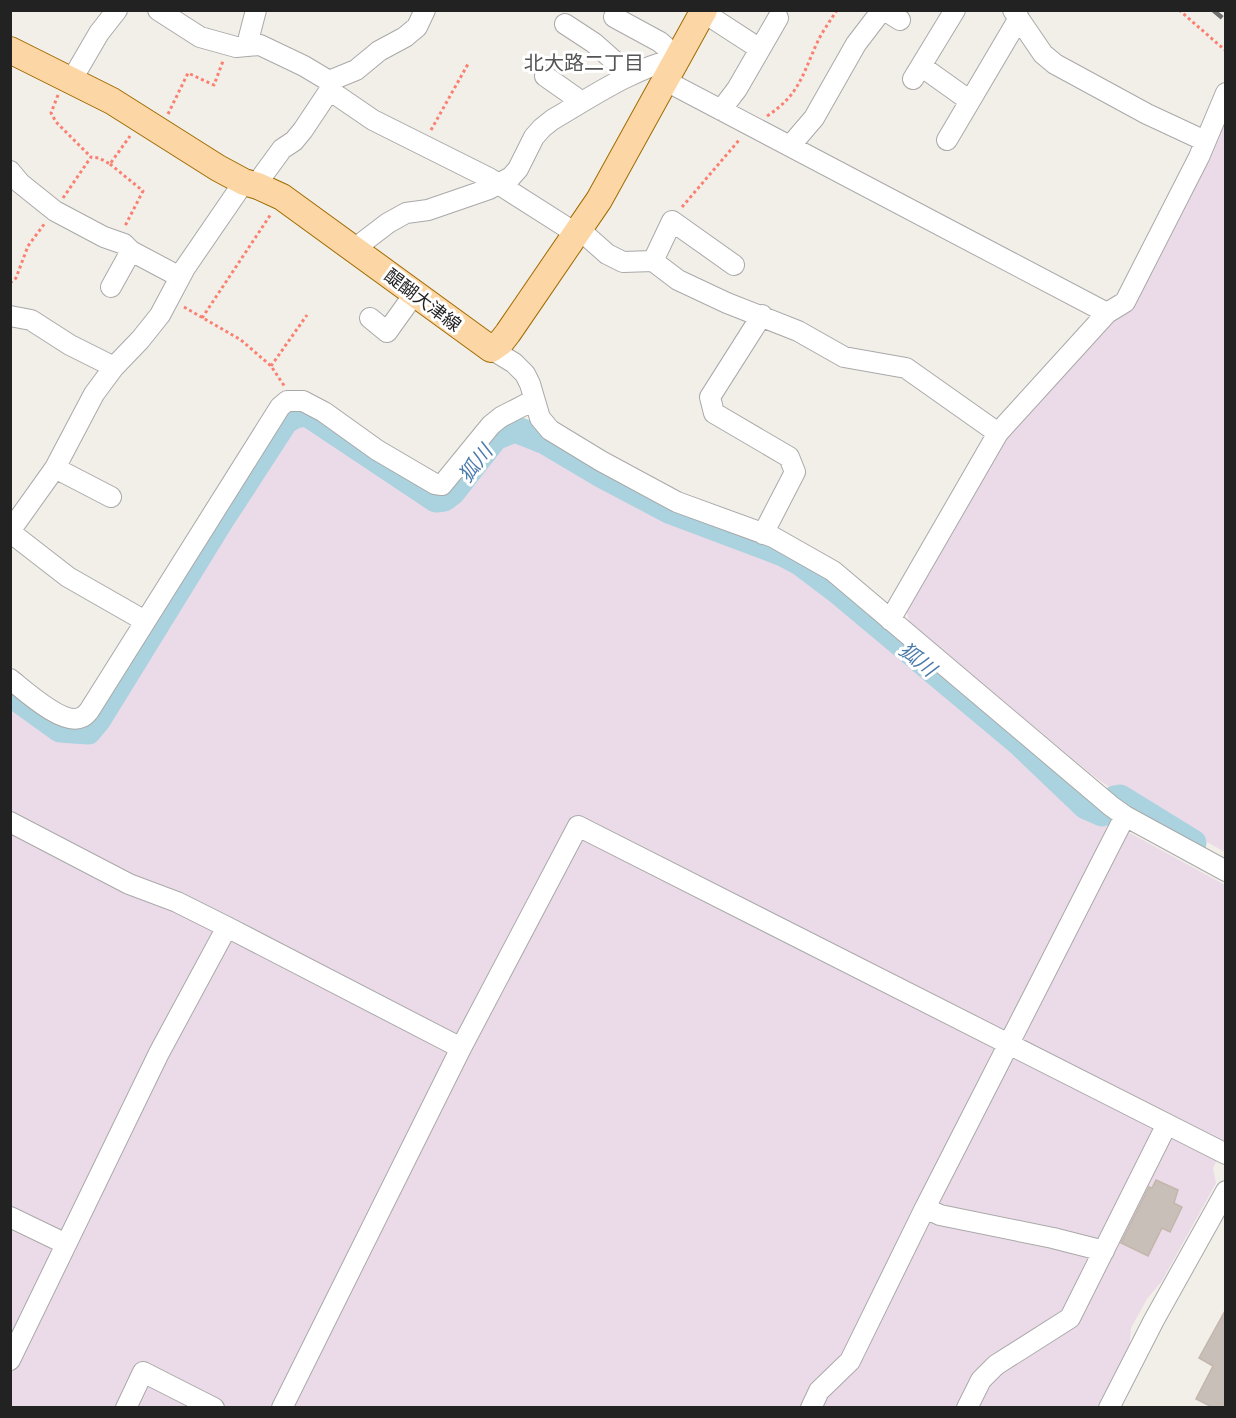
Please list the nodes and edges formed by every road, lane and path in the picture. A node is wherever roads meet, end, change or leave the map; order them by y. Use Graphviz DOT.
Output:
graph roads {
  1 [pos="117,10"];
  2 [pos="256,10"];
  3 [pos="425,10"];
  4 [pos="955,10"];
  5 [pos="1179,10"];
  6 [pos="161,11"];
  7 [pos="703,11"];
  8 [pos="889,14"];
  9 [pos="1016,14"];
  10 [pos="614,17"];
  11 [pos="778,18"];
  12 [pos="565,24"];
  13 [pos="229,46"];
  14 [pos="249,46"];
  15 [pos="760,49"];
  16 [pos="10,50"];
  17 [pos="1226,51"];
  18 [pos="678,58"];
  19 [pos="468,64"];
  20 [pos="630,75"];
  21 [pos="545,76"];
  22 [pos="69,79"];
  23 [pos="666,81"];
  24 [pos="330,85"];
  25 [pos="1226,93"];
  26 [pos="970,101"];
  27 [pos="582,102"];
  28 [pos="721,110"];
  29 [pos="150,126"];
  30 [pos="947,140"];
  31 [pos="1205,141"];
  32 [pos="423,145"];
  33 [pos="790,146"];
  34 [pos="91,157"];
  35 [pos="110,164"];
  36 [pos="10,171"];
  37 [pos="251,184"];
  38 [pos="496,185"];
  39 [pos="282,197"];
  40 [pos="55,211"];
  41 [pos="578,232"];
  42 [pos="124,246"];
  43 [pos="354,249"];
  44 [pos="653,261"];
  45 [pos="734,265"];
  46 [pos="10,283"];
  47 [pos="176,284"];
  48 [pos="111,287"];
  49 [pos="415,293"];
  50 [pos="1107,313"];
  51 [pos="307,315"];
  52 [pos="762,315"];
  53 [pos="10,316"];
  54 [pos="202,318"];
  55 [pos="370,318"];
  56 [pos="491,349"];
  57 [pos="271,366"];
  58 [pos="114,367"];
  59 [pos="534,400"];
  60 [pos="287,401"];
  61 [pos="998,433"];
  62 [pos="55,468"];
  63 [pos="111,497"];
  64 [pos="12,523"];
  65 [pos="763,534"];
  66 [pos="890,620"];
  67 [pos="145,621"];
  68 [pos="10,679"];
  69 [pos="1125,816"];
  70 [pos="10,822"];
  71 [pos="1226,871"];
  72 [pos="227,927"];
  73 [pos="1010,1044"];
  74 [pos="461,1048"];
  75 [pos="1167,1124"];
  76 [pos="1226,1154"];
  77 [pos="1226,1191"];
  78 [pos="925,1208"];
  79 [pos="10,1216"];
  80 [pos="66,1245"];
  81 [pos="1104,1251"];
  82 [pos="10,1360"];
  83 [pos="126,1407"];
  84 [pos="214,1407"];
  85 [pos="282,1407"];
  86 [pos="811,1407"];
  87 [pos="967,1407"];
  88 [pos="1109,1407"];
  1 -- 22 [label="street"];
  2 -- 14 [label="street"];
  3 -- 24 [label="street"];
  4 -- 26 [label="street"];
  5 -- 17 [label="path"];
  6 -- 13 [label="street"];
  7 -- 15 [label="street"];
  7 -- 18 [label="main road"];
  8 -- 33 [label="street"];
  9 -- 26 [label="street"];
  9 -- 31 [label="street"];
  10 -- 18 [label="street"];
  11 -- 15 [label="street"];
  12 -- 20 [label="street"];
  13 -- 14 [label="street"];
  13 -- 29 [label="path"];
  14 -- 24 [label="street"];
  15 -- 28 [label="street"];
  16 -- 22 [label="main road, 醍醐大津線"];
  18 -- 20 [label="street"];
  18 -- 23 [label="main road"];
  19 -- 32 [label="path"];
  20 -- 27 [label="street"];
  21 -- 27 [label="street"];
  22 -- 29 [label="main road, 醍醐大津線"];
  22 -- 34 [label="path"];
  23 -- 28 [label="street"];
  23 -- 41 [label="main road"];
  24 -- 32 [label="street"];
  24 -- 37 [label="street"];
  25 -- 31 [label="street"];
  26 -- 30 [label="street"];
  27 -- 38 [label="street"];
  28 -- 33 [label="street"];
  29 -- 35 [label="path"];
  29 -- 37 [label="main road, 醍醐大津線"];
  31 -- 50 [label="street"];
  32 -- 38 [label="street"];
  33 -- 50 [label="street"];
  34 -- 35 [label="path"];
  34 -- 40 [label="path"];
  35 -- 42 [label="path"];
  36 -- 40 [label="street"];
  37 -- 39 [label="main road, 醍醐大津線"];
  37 -- 47 [label="street"];
  38 -- 41 [label="street"];
  38 -- 43 [label="street"];
  39 -- 43 [label="main road, 醍醐大津線"];
  39 -- 54 [label="path"];
  40 -- 42 [label="street"];
  40 -- 46 [label="path"];
  41 -- 44 [label="street"];
  41 -- 56 [label="main road"];
  42 -- 47 [label="street"];
  42 -- 48 [label="street"];
  43 -- 49 [label="main road, 醍醐大津線"];
  44 -- 45 [label="street"];
  44 -- 52 [label="street"];
  47 -- 54 [label="path"];
  47 -- 58 [label="street"];
  49 -- 55 [label="street"];
  49 -- 56 [label="main road, 醍醐大津線"];
  50 -- 61 [label="street"];
  51 -- 57 [label="path"];
  52 -- 61 [label="street"];
  52 -- 65 [label="street"];
  53 -- 58 [label="street"];
  54 -- 57 [label="path"];
  56 -- 59 [label="street"];
  57 -- 60 [label="path"];
  58 -- 62 [label="street"];
  59 -- 60 [label="street"];
  59 -- 65 [label="street"];
  60 -- 67 [label="street"];
  61 -- 66 [label="street"];
  62 -- 63 [label="street"];
  62 -- 64 [label="street"];
  64 -- 67 [label="street"];
  65 -- 66 [label="street"];
  66 -- 69 [label="street"];
  67 -- 68 [label="street"];
  69 -- 71 [label="street"];
  69 -- 73 [label="street"];
  70 -- 72 [label="street"];
  72 -- 74 [label="street"];
  72 -- 80 [label="street"];
  73 -- 74 [label="street"];
  73 -- 75 [label="street"];
  73 -- 78 [label="street"];
  74 -- 85 [label="street"];
  75 -- 76 [label="street"];
  75 -- 81 [label="street"];
  77 -- 88 [label="street"];
  78 -- 81 [label="street"];
  78 -- 86 [label="street"];
  79 -- 80 [label="street"];
  80 -- 82 [label="street"];
  81 -- 87 [label="street"];
  83 -- 84 [label="street"];
}
